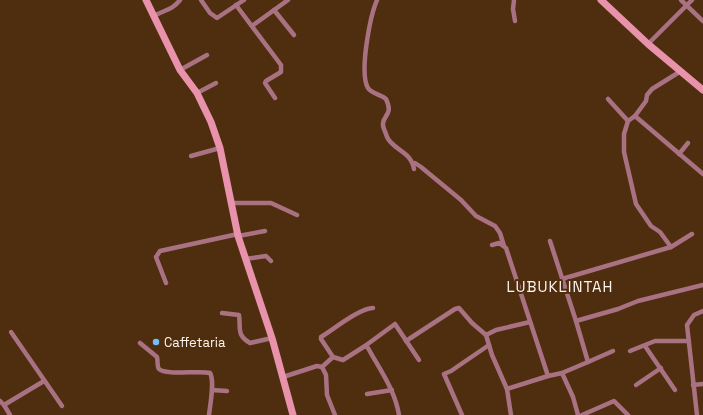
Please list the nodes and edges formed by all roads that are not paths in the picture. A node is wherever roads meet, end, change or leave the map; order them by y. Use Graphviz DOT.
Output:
graph roads {
  1 [pos="146,0"];
  2 [pos="180,0"];
  3 [pos="201,0"];
  4 [pos="244,0"];
  5 [pos="288,0"];
  6 [pos="377,0"];
  7 [pos="514,0"];
  8 [pos="601,0"];
  9 [pos="681,0"];
  10 [pos="692,0"];
  11 [pos="236,5"];
  12 [pos="687,5"];
  13 [pos="274,10"];
  14 [pos="154,16"];
  15 [pos="515,21"];
  16 [pos="703,21"];
  17 [pos="252,26"];
  18 [pos="294,35"];
  19 [pos="648,44"];
  20 [pos="207,55"];
  21 [pos="180,70"];
  22 [pos="681,71"];
  23 [pos="216,83"];
  24 [pos="703,90"];
  25 [pos="196,93"];
  26 [pos="275,98"];
  27 [pos="608,99"];
  28 [pos="635,116"];
  29 [pos="628,122"];
  30 [pos="688,143"];
  31 [pos="220,148"];
  32 [pos="679,154"];
  33 [pos="191,156"];
  34 [pos="703,174"];
  35 [pos="230,203"];
  36 [pos="297,215"];
  37 [pos="265,232"];
  38 [pos="692,234"];
  39 [pos="238,235"];
  40 [pos="550,240"];
  41 [pos="492,245"];
  42 [pos="504,246"];
  43 [pos="671,247"];
  44 [pos="245,259"];
  45 [pos="271,261"];
  46 [pos="562,279"];
  47 [pos="166,283"];
  48 [pos="703,285"];
  49 [pos="373,308"];
  50 [pos="703,311"];
  51 [pos="222,313"];
  52 [pos="576,321"];
  53 [pos="530,322"];
  54 [pos="11,332"];
  55 [pos="486,335"];
  56 [pos="272,338"];
  57 [pos="406,341"];
  58 [pos="689,341"];
  59 [pos="140,343"];
  60 [pos="365,346"];
  61 [pos="489,346"];
  62 [pos="645,346"];
  63 [pos="613,351"];
  64 [pos="630,351"];
  65 [pos="333,357"];
  66 [pos="419,360"];
  67 [pos="588,362"];
  68 [pos="322,367"];
  69 [pos="661,368"];
  70 [pos="562,373"];
  71 [pos="548,376"];
  72 [pos="283,377"];
  73 [pos="44,382"];
  74 [pos="703,384"];
  75 [pos="636,385"];
  76 [pos="693,385"];
  77 [pos="507,389"];
  78 [pos="212,390"];
  79 [pos="392,390"];
  80 [pos="675,390"];
  81 [pos="227,391"];
  82 [pos="368,394"];
  83 [pos="2,403"];
  84 [pos="62,406"];
  85 [pos="10,415"];
  86 [pos="209,415"];
  87 [pos="294,415"];
  88 [pos="334,415"];
  89 [pos="399,415"];
  90 [pos="462,415"];
  91 [pos="511,415"];
  92 [pos="578,415"];
  93 [pos="582,415"];
  94 [pos="628,415"];
  95 [pos="697,415"];
  1 -- 14 [label="street"];
  2 -- 14 [label="street"];
  3 -- 11 [label="street"];
  4 -- 11 [label="street"];
  5 -- 13 [label="street"];
  6 -- 42 [label="street"];
  7 -- 15 [label="street"];
  8 -- 19 [label="street"];
  9 -- 12 [label="street"];
  10 -- 12 [label="street"];
  11 -- 17 [label="street"];
  12 -- 16 [label="street"];
  12 -- 19 [label="street"];
  13 -- 17 [label="street"];
  13 -- 18 [label="street"];
  14 -- 21 [label="street"];
  17 -- 26 [label="street"];
  19 -- 22 [label="street"];
  20 -- 21 [label="street"];
  21 -- 25 [label="street"];
  22 -- 24 [label="street"];
  22 -- 28 [label="street"];
  23 -- 25 [label="street"];
  25 -- 31 [label="street"];
  27 -- 29 [label="street"];
  28 -- 29 [label="street"];
  28 -- 32 [label="street"];
  29 -- 43 [label="street"];
  30 -- 32 [label="street"];
  31 -- 33 [label="street"];
  31 -- 35 [label="street"];
  32 -- 34 [label="street"];
  35 -- 36 [label="street"];
  35 -- 39 [label="street"];
  37 -- 39 [label="street"];
  38 -- 43 [label="street"];
  39 -- 44 [label="street"];
  39 -- 47 [label="street"];
  40 -- 46 [label="street"];
  41 -- 42 [label="street"];
  42 -- 53 [label="street"];
  43 -- 46 [label="street"];
  44 -- 45 [label="street"];
  44 -- 56 [label="street"];
  46 -- 52 [label="street"];
  48 -- 52 [label="street"];
  49 -- 65 [label="street"];
  50 -- 58 [label="street"];
  51 -- 56 [label="street"];
  52 -- 67 [label="street"];
  53 -- 55 [label="street"];
  53 -- 71 [label="street"];
  54 -- 73 [label="street"];
  55 -- 57 [label="street"];
  55 -- 61 [label="street"];
  56 -- 72 [label="street"];
  57 -- 60 [label="street"];
  57 -- 66 [label="street"];
  58 -- 62 [label="street"];
  58 -- 76 [label="street"];
  59 -- 78 [label="street"];
  60 -- 65 [label="street"];
  60 -- 79 [label="street"];
  61 -- 77 [label="street"];
  61 -- 90 [label="street"];
  62 -- 64 [label="street"];
  62 -- 69 [label="street"];
  63 -- 67 [label="street"];
  65 -- 68 [label="street"];
  67 -- 70 [label="street"];
  68 -- 72 [label="street"];
  68 -- 88 [label="street"];
  69 -- 75 [label="street"];
  69 -- 80 [label="street"];
  70 -- 71 [label="street"];
  70 -- 92 [label="street"];
  71 -- 77 [label="street"];
  72 -- 87 [label="street"];
  73 -- 83 [label="street"];
  73 -- 84 [label="street"];
  74 -- 76 [label="street"];
  76 -- 95 [label="street"];
  77 -- 91 [label="street"];
  78 -- 81 [label="street"];
  78 -- 86 [label="street"];
  79 -- 82 [label="street"];
  79 -- 89 [label="street"];
  83 -- 85 [label="street"];
  93 -- 94 [label="street"];
}
